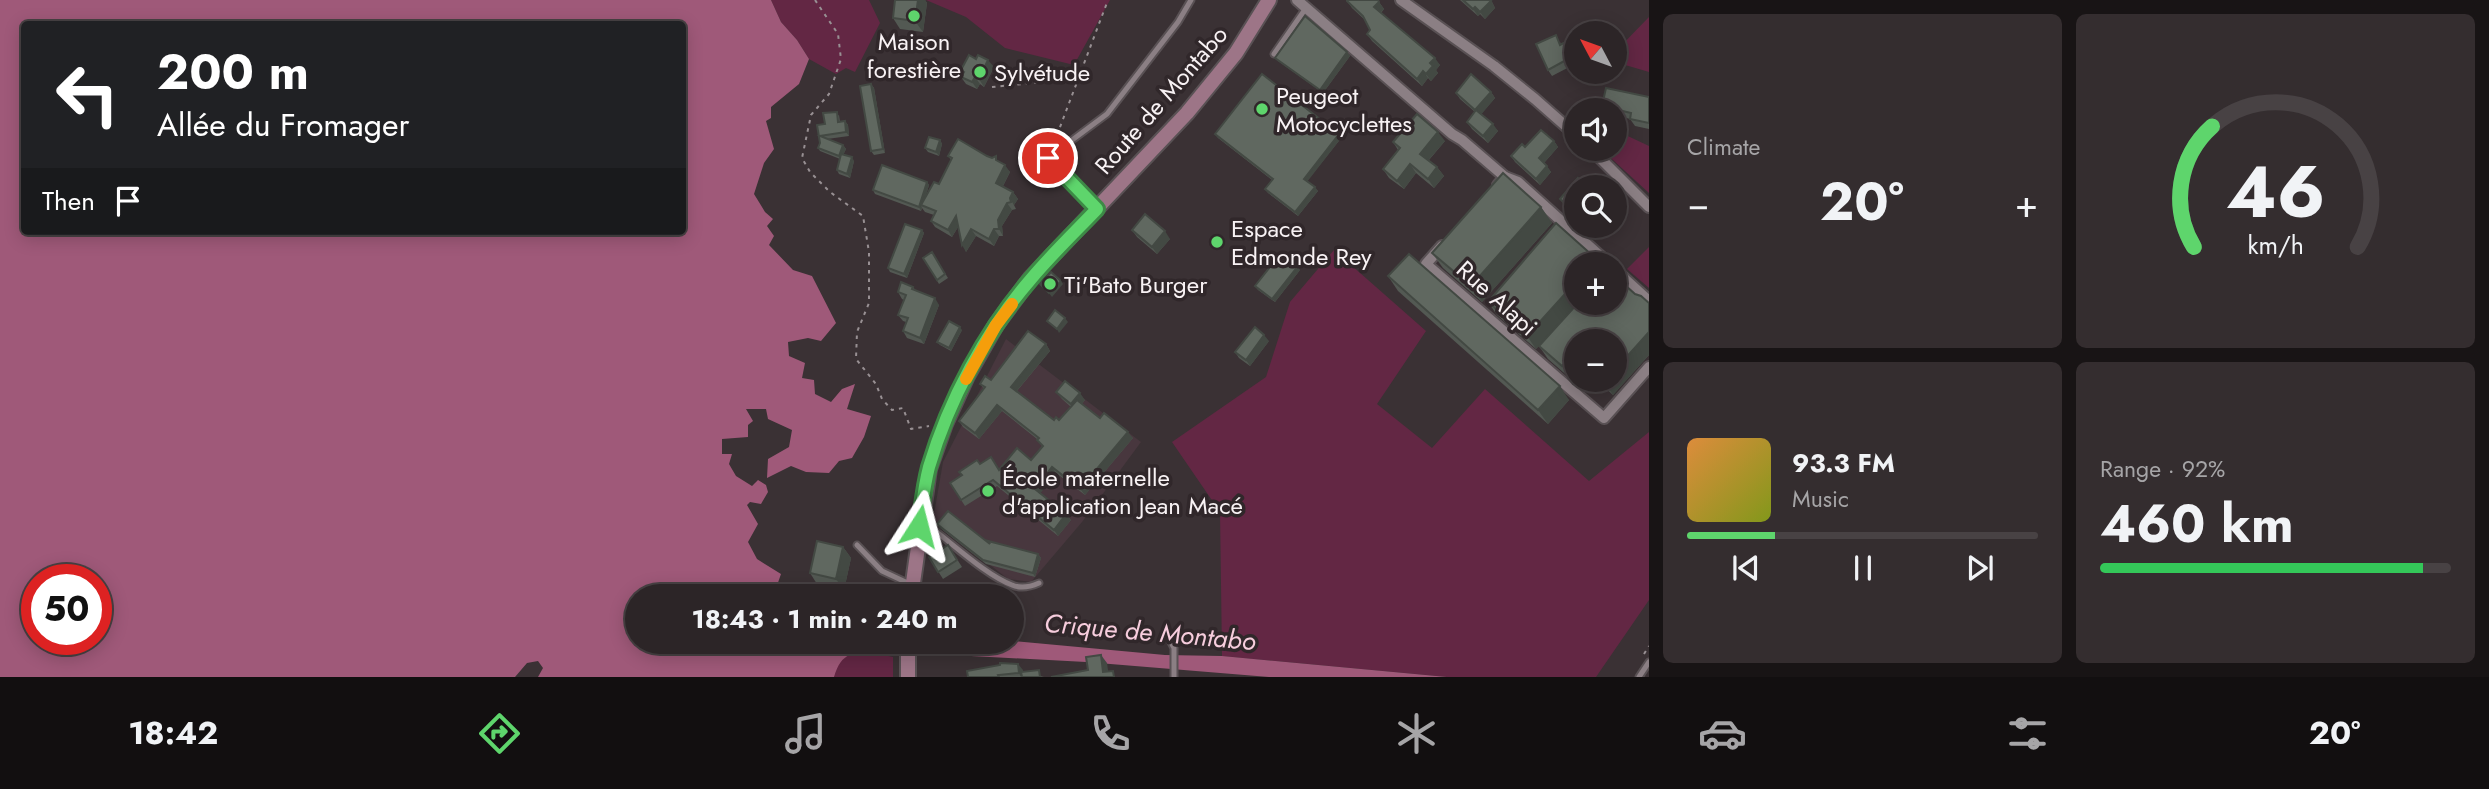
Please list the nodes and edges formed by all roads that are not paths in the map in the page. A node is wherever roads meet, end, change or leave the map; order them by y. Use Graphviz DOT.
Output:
graph roads {
  1 [pos="1191,0"];
  2 [pos="1269,0"];
  3 [pos="1297,0"];
  4 [pos="1401,0"];
  5 [pos="1306,8"];
  6 [pos="1274,54"];
  7 [pos="1564,125"];
  8 [pos="1603,161"];
  9 [pos="1505,177"];
  10 [pos="1488,196"];
  11 [pos="1649,207"];
  12 [pos="1097,209"];
  13 [pos="1452,235"];
  14 [pos="1594,252"];
  15 [pos="1627,280"];
  16 [pos="1649,301"];
  17 [pos="1493,304"];
  18 [pos="1484,314"];
  19 [pos="1544,352"];
  20 [pos="1536,361"];
  21 [pos="1649,367"];
  22 [pos="919,526"];
  23 [pos="857,545"];
  24 [pos="1039,583"];
  25 [pos="902,584"];
  26 [pos="912,584"];
  27 [pos="1165,631"];
  28 [pos="908,654"];
  29 [pos="1649,662"];
  30 [pos="908,677"];
  31 [pos="1174,677"];
  32 [pos="1639,677"];
  1 -- 12 [label="lane"];
  2 -- 12 [label="main road, Route de Montabo"];
  3 -- 5 [label="street"];
  4 -- 7 [label="street"];
  5 -- 6 [label="lane"];
  5 -- 9 [label="street"];
  8 -- 11 [label="street"];
  9 -- 10 [label="street"];
  9 -- 14 [label="street"];
  12 -- 22 [label="main road, Route de Montabo"];
  13 -- 18 [label="street, Rue Alapi"];
  15 -- 16 [label="street"];
  17 -- 18 [label="street"];
  18 -- 20 [label="street, Rue Alapi"];
  19 -- 20 [label="street"];
  20 -- 21 [label="street, Rue Alapi"];
  22 -- 24 [label="lane"];
  22 -- 26 [label="main road, Route de Montabo"];
  23 -- 25 [label="lane"];
  27 -- 31 [label="lane"];
  28 -- 30 [label="main road"];
  29 -- 32 [label="lane"];
}
